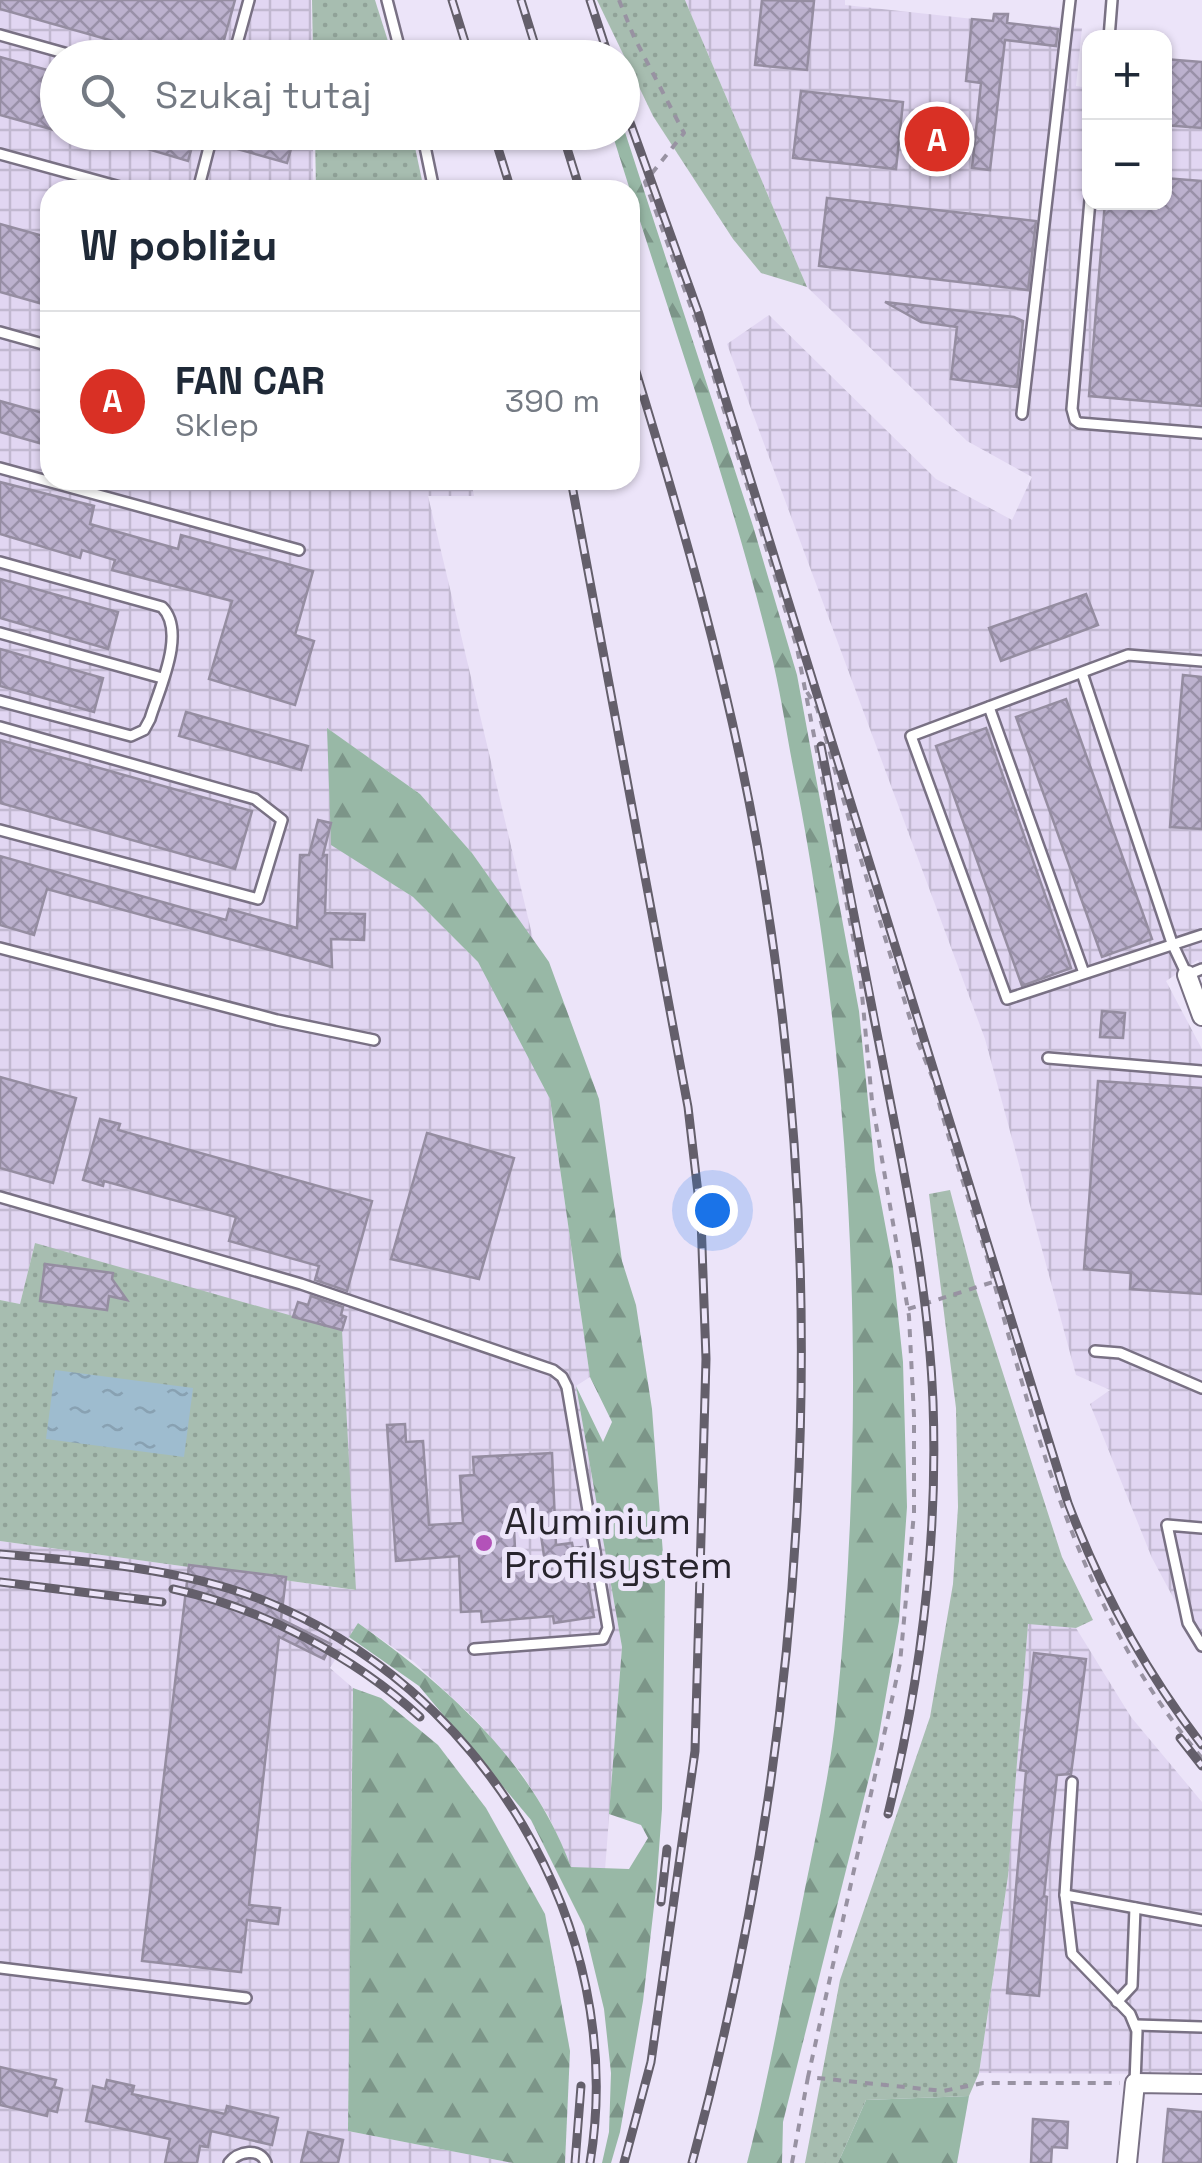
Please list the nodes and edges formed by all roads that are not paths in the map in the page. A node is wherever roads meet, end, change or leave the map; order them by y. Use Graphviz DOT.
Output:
graph roads {
  1 [pos="250,0"];
  2 [pos="387,0"];
  3 [pos="1070,0"];
  4 [pos="1112,0"];
  5 [pos="1110,30"];
  6 [pos="0,34"];
  7 [pos="238,40"];
  8 [pos="397,40"];
  9 [pos="40,46"];
  10 [pos="208,150"];
  11 [pos="426,150"];
  12 [pos="0,154"];
  13 [pos="95,180"];
  14 [pos="201,180"];
  15 [pos="432,180"];
  16 [pos="1089,210"];
  17 [pos="0,332"];
  18 [pos="40,343"];
  19 [pos="1022,414"];
  20 [pos="1202,433"];
  21 [pos="0,468"];
  22 [pos="40,479"];
  23 [pos="80,490"];
  24 [pos="299,550"];
  25 [pos="0,562"];
  26 [pos="0,633"];
  27 [pos="1202,661"];
  28 [pos="1082,673"];
  29 [pos="162,678"];
  30 [pos="0,701"];
  31 [pos="989,708"];
  32 [pos="0,727"];
  33 [pos="0,830"];
  34 [pos="1202,935"];
  35 [pos="1172,943"];
  36 [pos="0,948"];
  37 [pos="1195,972"];
  38 [pos="1084,973"];
  39 [pos="1202,1016"];
  40 [pos="374,1040"];
  41 [pos="1048,1058"];
  42 [pos="1202,1071"];
  43 [pos="0,1197"];
  44 [pos="1095,1351"];
  45 [pos="1202,1388"];
  46 [pos="1202,1528"];
  47 [pos="1202,1646"];
  48 [pos="474,1649"];
  49 [pos="1072,1782"];
  50 [pos="1065,1895"];
  51 [pos="1136,1908"];
  52 [pos="1202,1920"];
  53 [pos="0,1968"];
  54 [pos="246,1998"];
  55 [pos="1117,2002"];
  56 [pos="1136,2025"];
  57 [pos="1202,2027"];
  58 [pos="1135,2084"];
  59 [pos="1202,2084"];
  60 [pos="229,2163"];
  61 [pos="266,2163"];
  62 [pos="1127,2163"];
  1 -- 7 [label="lane"];
  2 -- 8 [label="lane"];
  3 -- 19 [label="lane"];
  4 -- 5 [label="lane"];
  6 -- 9 [label="lane"];
  10 -- 14 [label="lane"];
  11 -- 15 [label="lane"];
  12 -- 13 [label="lane"];
  16 -- 20 [label="lane"];
  17 -- 18 [label="lane"];
  21 -- 22 [label="lane"];
  23 -- 24 [label="lane"];
  25 -- 29 [label="lane"];
  26 -- 29 [label="lane"];
  27 -- 28 [label="lane"];
  28 -- 31 [label="lane"];
  28 -- 35 [label="lane"];
  29 -- 30 [label="lane"];
  31 -- 38 [label="lane"];
  31 -- 38 [label="lane"];
  32 -- 33 [label="lane"];
  34 -- 35 [label="lane"];
  35 -- 37 [label="lane"];
  35 -- 38 [label="lane"];
  36 -- 40 [label="lane"];
  37 -- 39 [label="street"];
  41 -- 42 [label="lane"];
  43 -- 48 [label="lane"];
  44 -- 45 [label="lane"];
  46 -- 47 [label="lane"];
  49 -- 50 [label="lane"];
  50 -- 51 [label="lane"];
  50 -- 55 [label="lane"];
  51 -- 52 [label="lane"];
  51 -- 55 [label="lane"];
  53 -- 54 [label="lane"];
  55 -- 56 [label="lane"];
  56 -- 57 [label="lane"];
  56 -- 58 [label="lane"];
  58 -- 59 [label="street"];
  58 -- 62 [label="street"];
  60 -- 61 [label="lane"];
}
